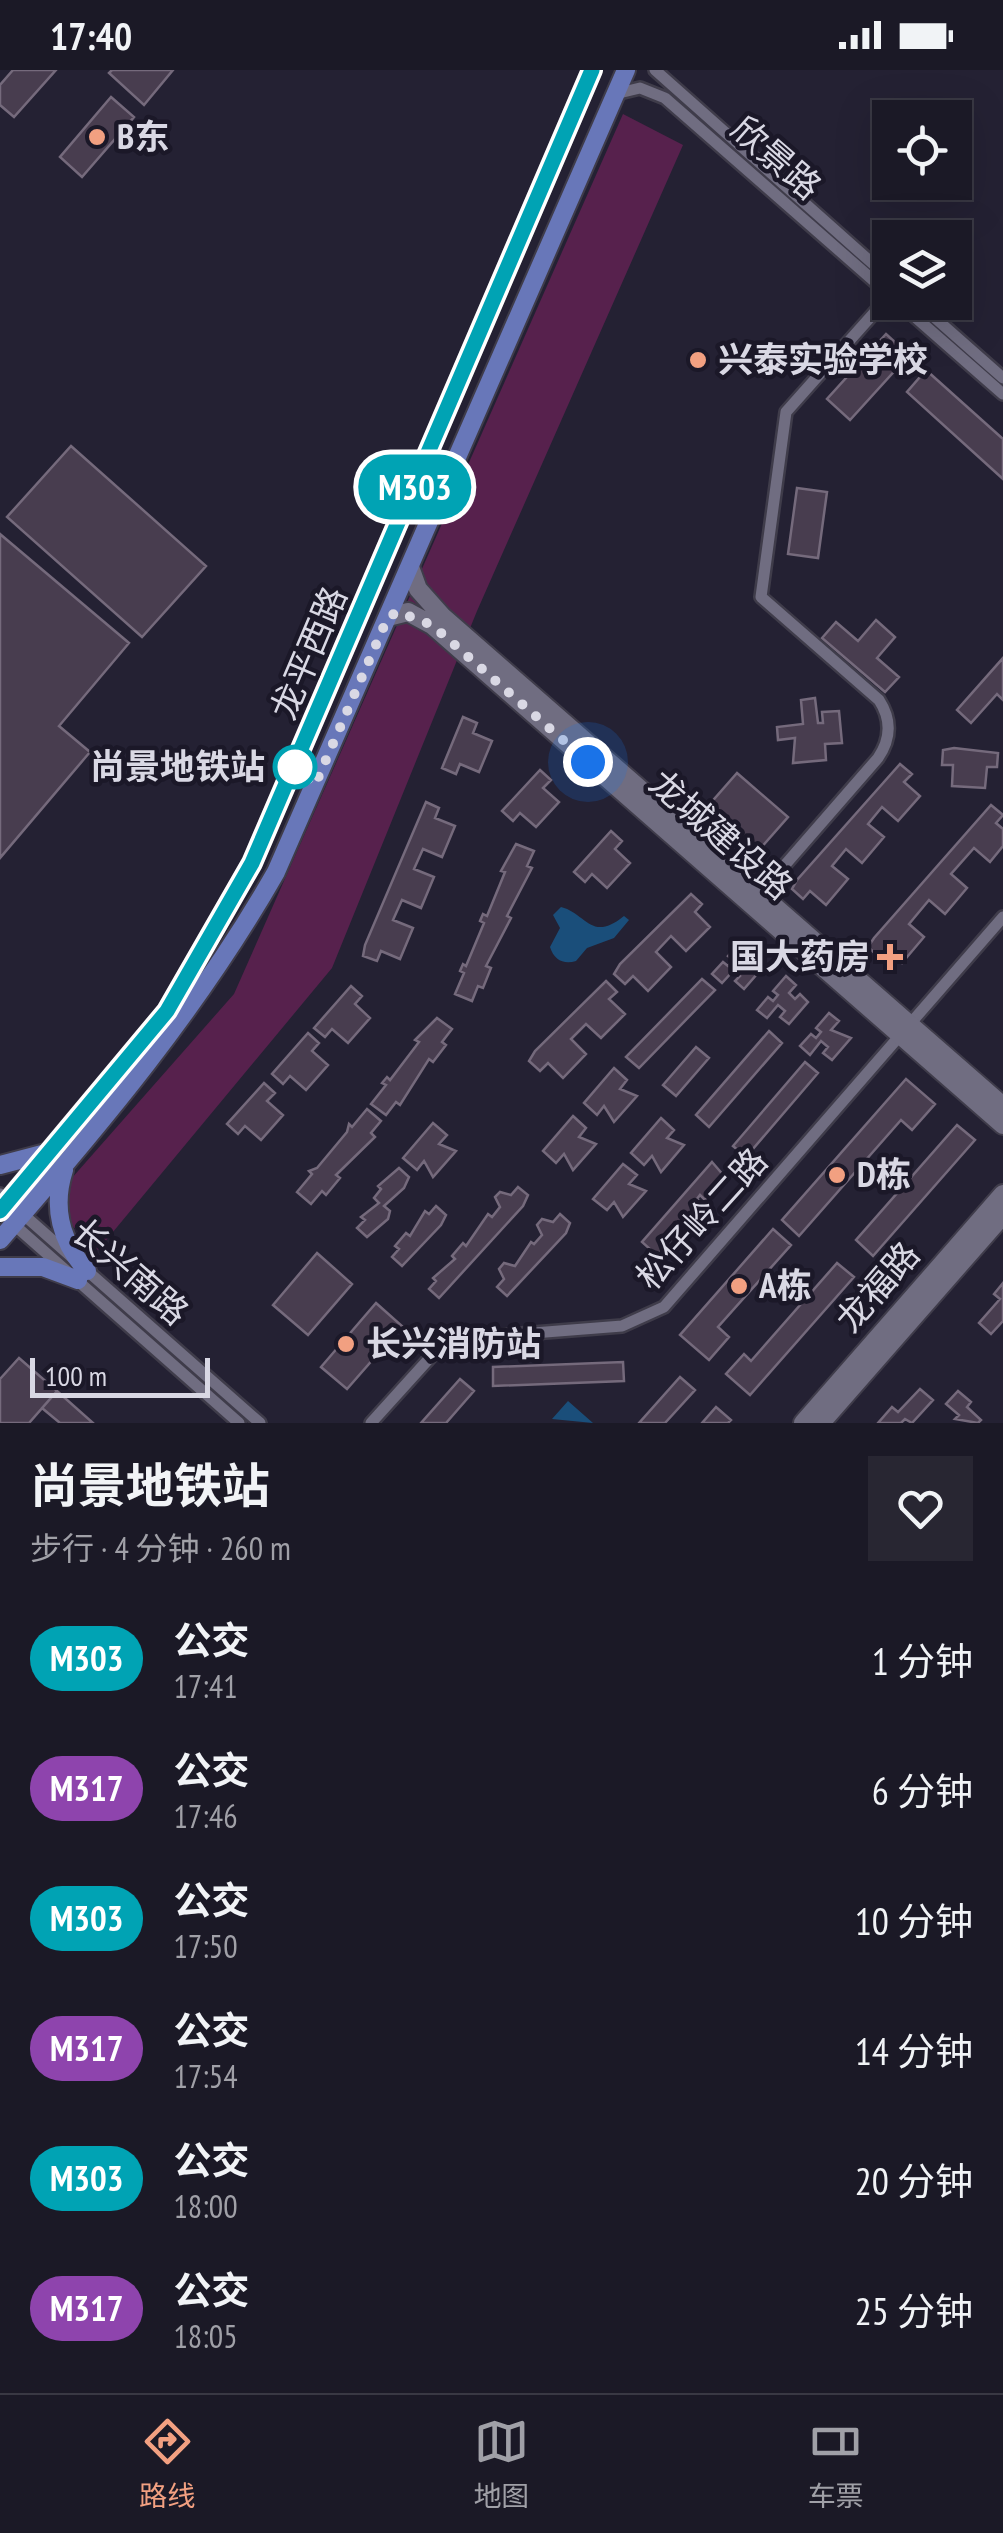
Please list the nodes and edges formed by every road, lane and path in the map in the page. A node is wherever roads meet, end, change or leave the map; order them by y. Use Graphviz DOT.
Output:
graph roads {
  1 [pos="592,70"];
  2 [pos="626,70"];
  3 [pos="654,70"];
  4 [pos="615,94"];
  5 [pos="872,263"];
  6 [pos="872,279"];
  7 [pos="872,315"];
  8 [pos="919,320"];
  9 [pos="937,320"];
  10 [pos="1003,378"];
  11 [pos="1003,394"];
  12 [pos="410,568"];
  13 [pos="388,617"];
  14 [pos="756,899"];
  15 [pos="1003,918"];
  16 [pos="905,1030"];
  17 [pos="1003,1106"];
  18 [pos="1003,1125"];
  19 [pos="61,1155"];
  20 [pos="0,1165"];
  21 [pos="1003,1194"];
  22 [pos="7,1209"];
  23 [pos="1003,1214"];
  24 [pos="0,1240"];
  25 [pos="0,1268"];
  26 [pos="82,1276"];
  27 [pos="239,1423"];
  28 [pos="260,1423"];
  29 [pos="371,1423"];
  30 [pos="803,1423"];
  31 [pos="821,1423"];
  1 -- 19 [label="main road, 龙平西路"];
  2 -- 4 [label="main road, 龙平西路"];
  3 -- 5 [label="street, 欣景路"];
  4 -- 6 [label="street, 欣景路"];
  4 -- 12 [label="main road, 龙平西路"];
  7 -- 14 [label="street"];
  8 -- 11 [label="street"];
  9 -- 10 [label="street"];
  12 -- 13 [label="main road, 龙平西路"];
  12 -- 14 [label="street, 龙城建设路"];
  13 -- 14 [label="street, 龙城建设路"];
  13 -- 19 [label="main road, 龙平西路"];
  14 -- 16 [label="street, 龙城建设路"];
  15 -- 16 [label="street, 松仔岭二路"];
  16 -- 17 [label="street, 龙城建设路"];
  16 -- 18 [label="street, 龙城建设路"];
  16 -- 29 [label="street, 松仔岭二路"];
  19 -- 20 [label="main road"];
  19 -- 22 [label="main road, 龙平西路"];
  19 -- 26 [label="main road"];
  21 -- 30 [label="street, 龙福路"];
  22 -- 24 [label="main road, 龙平西路"];
  22 -- 26 [label="street, 长兴南路"];
  23 -- 31 [label="street, 龙福路"];
  25 -- 26 [label="main road"];
  26 -- 27 [label="street, 长兴南路"];
  26 -- 28 [label="street, 长兴南路"];
}
